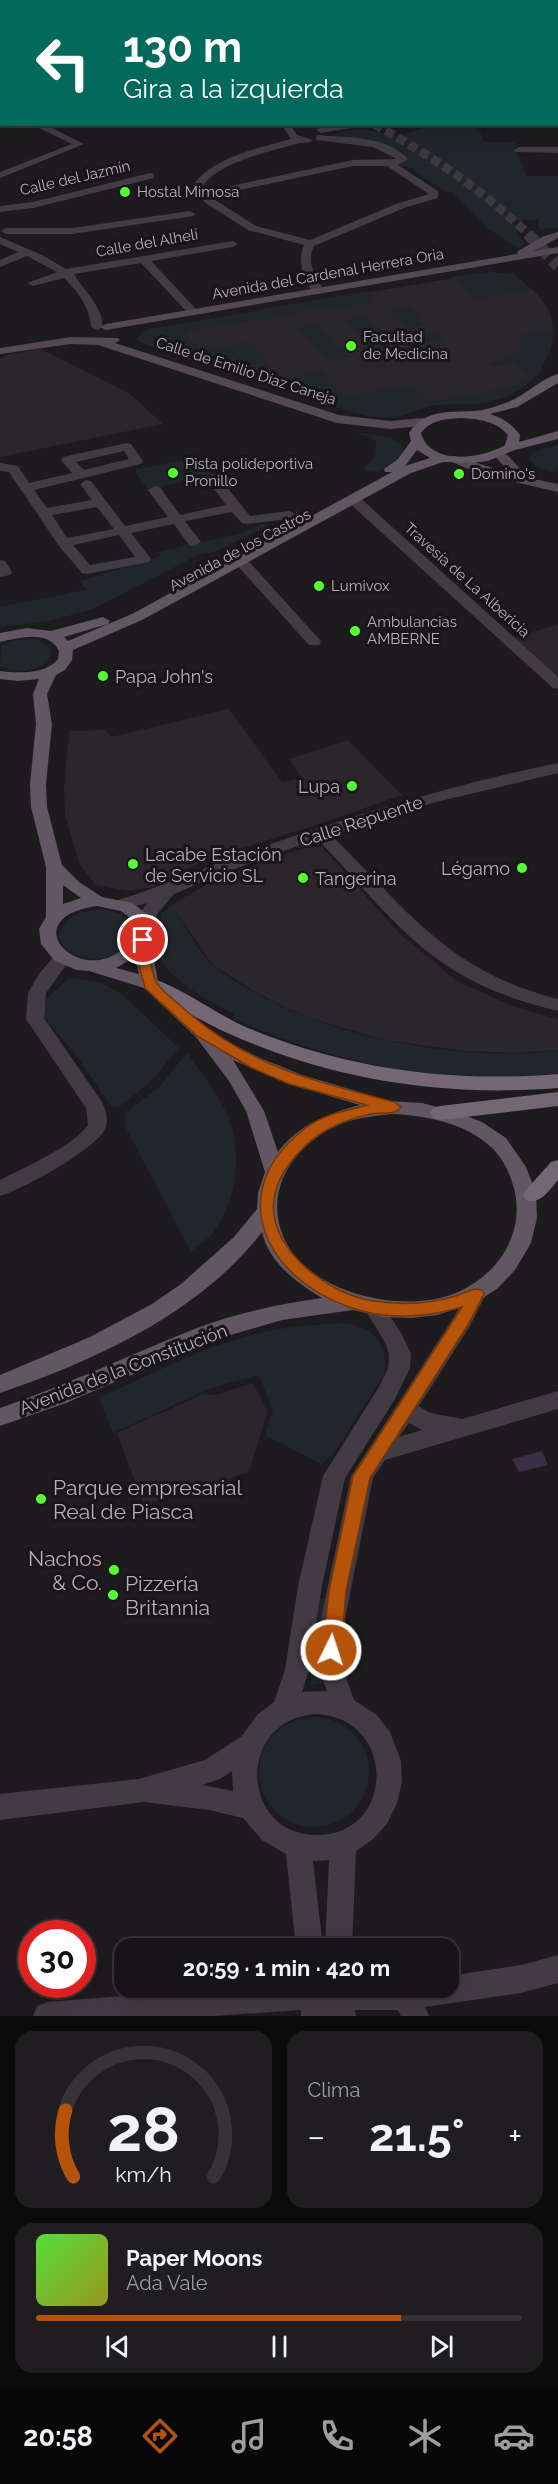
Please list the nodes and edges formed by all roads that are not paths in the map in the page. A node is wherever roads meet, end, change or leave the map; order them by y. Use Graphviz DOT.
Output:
graph roads {
  1 [pos="39,126"];
  2 [pos="362,126"];
  3 [pos="302,132"];
  4 [pos="519,150"];
  5 [pos="558,150"];
  6 [pos="389,163"];
  7 [pos="0,175"];
  8 [pos="150,176"];
  9 [pos="201,191"];
  10 [pos="0,199"];
  11 [pos="4,209"];
  12 [pos="190,214"];
  13 [pos="558,235"];
  14 [pos="2,236"];
  15 [pos="540,242"];
  16 [pos="233,244"];
  17 [pos="310,244"];
  18 [pos="558,250"];
  19 [pos="27,252"];
  20 [pos="515,257"];
  21 [pos="143,259"];
  22 [pos="0,264"];
  23 [pos="67,273"];
  24 [pos="33,283"];
  25 [pos="319,291"];
  26 [pos="193,312"];
  27 [pos="146,320"];
  28 [pos="93,331"];
  29 [pos="118,336"];
  30 [pos="102,343"];
  31 [pos="0,344"];
  32 [pos="0,351"];
  33 [pos="144,355"];
  34 [pos="558,378"];
  35 [pos="558,392"];
  36 [pos="475,414"];
  37 [pos="337,419"];
  38 [pos="423,422"];
  39 [pos="512,422"];
  40 [pos="558,425"];
  41 [pos="558,435"];
  42 [pos="416,440"];
  43 [pos="506,451"];
  44 [pos="448,459"];
  45 [pos="6,468"];
  46 [pos="212,478"];
  47 [pos="535,482"];
  48 [pos="27,488"];
  49 [pos="558,488"];
  50 [pos="155,490"];
  51 [pos="353,499"];
  52 [pos="101,502"];
  53 [pos="235,507"];
  54 [pos="44,513"];
  55 [pos="176,519"];
  56 [pos="298,519"];
  57 [pos="121,530"];
  58 [pos="194,542"];
  59 [pos="64,543"];
  60 [pos="240,560"];
  61 [pos="0,564"];
  62 [pos="0,573"];
  63 [pos="50,636"];
  64 [pos="0,638"];
  65 [pos="314,642"];
  66 [pos="65,648"];
  67 [pos="50,672"];
  68 [pos="6,676"];
  69 [pos="558,686"];
  70 [pos="40,694"];
  71 [pos="558,768"];
  72 [pos="321,834"];
  73 [pos="54,867"];
  74 [pos="168,891"];
  75 [pos="98,901"];
  76 [pos="121,905"];
  77 [pos="56,917"];
  78 [pos="144,933"];
  79 [pos="62,958"];
  80 [pos="88,965"];
  81 [pos="150,984"];
  82 [pos="558,1005"];
  83 [pos="202,1033"];
  84 [pos="558,1081"];
  85 [pos="558,1099"];
  86 [pos="394,1107"];
  87 [pos="440,1113"];
  88 [pos="558,1167"];
  89 [pos="275,1172"];
  90 [pos="0,1189"];
  91 [pos="532,1195"];
  92 [pos="267,1211"];
  93 [pos="476,1294"];
  94 [pos="363,1305"];
  95 [pos="0,1384"];
  96 [pos="558,1400"];
  97 [pos="406,1409"];
  98 [pos="0,1417"];
  99 [pos="471,1424"];
  100 [pos="379,1452"];
  101 [pos="345,1708"];
  102 [pos="284,1710"];
  103 [pos="248,1746"];
  104 [pos="139,1791"];
  105 [pos="251,1807"];
  106 [pos="0,1808"];
  107 [pos="343,1843"];
  108 [pos="298,1844"];
  109 [pos="308,1938"];
  110 [pos="339,1938"];
  111 [pos="558,1969"];
  112 [pos="328,2000"];
  113 [pos="410,2006"];
  114 [pos="47,2016"];
  1 -- 7 [label="street"];
  2 -- 3 [label="street"];
  3 -- 6 [label="street"];
  3 -- 9 [label="street"];
  4 -- 5 [label="street"];
  6 -- 9 [label="street"];
  6 -- 17 [label="street"];
  8 -- 11 [label="street, Calle del Jazmín"];
  9 -- 17 [label="street"];
  10 -- 11 [label="street"];
  11 -- 14 [label="street"];
  12 -- 14 [label="street"];
  13 -- 15 [label="main road, Avenida del Cardenal Herrera Oria"];
  14 -- 19 [label="street"];
  15 -- 18 [label="main road, Avenida del Cardenal Herrera Oria"];
  15 -- 20 [label="main road, Avenida del Cardenal Herrera Oria"];
  16 -- 21 [label="street, Calle del Alhelí"];
  17 -- 25 [label="street"];
  18 -- 20 [label="main road, Avenida del Cardenal Herrera Oria"];
  19 -- 22 [label="street"];
  19 -- 23 [label="street"];
  20 -- 25 [label="main road, Avenida del Cardenal Herrera Oria"];
  21 -- 23 [label="street, Calle del Alhelí"];
  21 -- 26 [label="street"];
  23 -- 24 [label="street, Calle del Alhelí"];
  23 -- 28 [label="street"];
  25 -- 26 [label="main road, Avenida del Cardenal Herrera Oria"];
  26 -- 27 [label="main road, Avenida del Cardenal Herrera Oria"];
  27 -- 28 [label="main road, Avenida del Cardenal Herrera Oria"];
  27 -- 29 [label="main road, Avenida del Cardenal Herrera Oria"];
  28 -- 29 [label="main road, Calle de Emilio Díaz Caneja"];
  28 -- 30 [label="main road, Calle de Emilio Díaz Caneja"];
  28 -- 31 [label="main road"];
  28 -- 32 [label="main road"];
  29 -- 30 [label="main road, Avenida del Cardenal Herrera Oria"];
  29 -- 33 [label="main road, Calle de Emilio Díaz Caneja"];
  30 -- 33 [label="main road, Calle de Emilio Díaz Caneja"];
  33 -- 37 [label="main road, Calle de Emilio Díaz Caneja"];
  34 -- 36 [label="main road"];
  35 -- 39 [label="main road"];
  36 -- 38 [label="main road"];
  36 -- 39 [label="main road"];
  37 -- 38 [label="main road, Calle de Emilio Díaz Caneja"];
  37 -- 42 [label="main road, Calle de Emilio Díaz Caneja"];
  38 -- 42 [label="main road, Avenida de los Castros"];
  39 -- 40 [label="main road"];
  39 -- 43 [label="main road"];
  41 -- 43 [label="main road, Avenida de los Castros"];
  42 -- 44 [label="main road"];
  42 -- 56 [label="main road, Avenida de los Castros"];
  43 -- 44 [label="main road, Avenida de los Castros"];
  43 -- 47 [label="main road"];
  44 -- 47 [label="main road"];
  44 -- 51 [label="main road, Avenida de los Castros"];
  45 -- 48 [label="street"];
  46 -- 53 [label="street"];
  47 -- 49 [label="main road"];
  48 -- 52 [label="street"];
  48 -- 54 [label="street"];
  50 -- 55 [label="street"];
  51 -- 60 [label="main road, Avenida de los Castros"];
  51 -- 69 [label="street, Travesía de La Albericia"];
  52 -- 54 [label="street"];
  52 -- 57 [label="street"];
  53 -- 55 [label="street"];
  53 -- 56 [label="street"];
  54 -- 59 [label="street"];
  55 -- 57 [label="street"];
  55 -- 58 [label="street"];
  56 -- 63 [label="main road, Avenida de los Castros"];
  57 -- 59 [label="street"];
  57 -- 59 [label="street"];
  60 -- 65 [label="street, Avenida de los Castros"];
  60 -- 66 [label="main road, Avenida de los Castros"];
  61 -- 62 [label="street"];
  63 -- 64 [label="main road"];
  63 -- 66 [label="main road"];
  66 -- 67 [label="main road"];
  67 -- 68 [label="main road"];
  67 -- 70 [label="main road"];
  68 -- 70 [label="main road"];
  70 -- 73 [label="main road"];
  71 -- 72 [label="street, Calle Repuente"];
  72 -- 74 [label="street, Calle Repuente"];
  72 -- 82 [label="street"];
  73 -- 75 [label="main road"];
  73 -- 77 [label="main road"];
  74 -- 76 [label="street, Calle Repuente"];
  74 -- 78 [label="street, Calle Repuente"];
  75 -- 76 [label="main road"];
  75 -- 77 [label="main road"];
  76 -- 78 [label="main road"];
  77 -- 79 [label="main road"];
  78 -- 80 [label="main road"];
  78 -- 81 [label="main road"];
  79 -- 80 [label="main road"];
  79 -- 90 [label="street"];
  80 -- 81 [label="main road"];
  81 -- 83 [label="main road"];
  81 -- 84 [label="highway"];
  83 -- 86 [label="main road"];
  83 -- 89 [label="main road"];
  85 -- 87 [label="highway"];
  86 -- 87 [label="main road"];
  86 -- 89 [label="main road"];
  87 -- 91 [label="main road"];
  88 -- 91 [label="highway"];
  89 -- 92 [label="main road"];
  91 -- 93 [label="main road"];
  92 -- 94 [label="main road"];
  92 -- 95 [label="main road, Avenida de la Constitución"];
  93 -- 94 [label="main road"];
  93 -- 97 [label="street"];
  94 -- 98 [label="main road, Avenida de la Constitución"];
  94 -- 102 [label="street"];
  96 -- 99 [label="street"];
  97 -- 99 [label="street"];
  97 -- 100 [label="street"];
  99 -- 100 [label="street"];
  100 -- 101 [label="street"];
  101 -- 102 [label="street"];
  101 -- 107 [label="street"];
  102 -- 103 [label="street"];
  103 -- 104 [label="street"];
  103 -- 105 [label="street"];
  104 -- 105 [label="street"];
  104 -- 106 [label="street"];
  105 -- 108 [label="street"];
  107 -- 108 [label="street"];
  107 -- 110 [label="street"];
  108 -- 109 [label="street"];
  111 -- 113 [label="street"];
  112 -- 113 [label="street"];
  112 -- 114 [label="street"];
}
